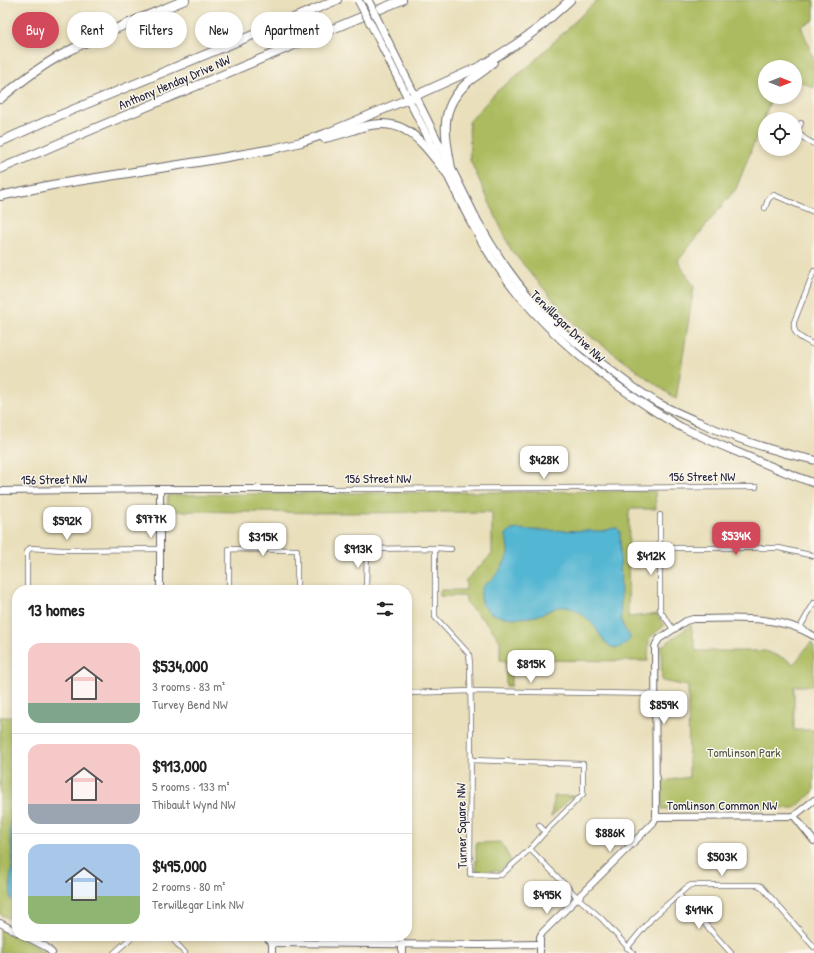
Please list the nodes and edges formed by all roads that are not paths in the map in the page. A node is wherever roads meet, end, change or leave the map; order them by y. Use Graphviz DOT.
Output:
graph roads {
  1 [pos="185,0"];
  2 [pos="337,0"];
  3 [pos="358,0"];
  4 [pos="368,0"];
  5 [pos="402,0"];
  6 [pos="570,0"];
  7 [pos="380,35"];
  8 [pos="497,57"];
  9 [pos="411,97"];
  10 [pos="0,99"];
  11 [pos="802,137"];
  12 [pos="0,142"];
  13 [pos="301,142"];
  14 [pos="814,144"];
  15 [pos="0,169"];
  16 [pos="448,169"];
  17 [pos="0,196"];
  18 [pos="765,208"];
  19 [pos="814,212"];
  20 [pos="814,271"];
  21 [pos="814,345"];
  22 [pos="814,460"];
  23 [pos="814,482"];
  24 [pos="756,487"];
  25 [pos="160,489"];
  26 [pos="332,489"];
  27 [pos="0,491"];
  28 [pos="660,515"];
  29 [pos="435,548"];
  30 [pos="660,548"];
  31 [pos="160,549"];
  32 [pos="451,549"];
  33 [pos="814,556"];
  34 [pos="27,585"];
  35 [pos="160,585"];
  36 [pos="229,585"];
  37 [pos="297,585"];
  38 [pos="366,585"];
  39 [pos="814,603"];
  40 [pos="673,629"];
  41 [pos="799,629"];
  42 [pos="814,636"];
  43 [pos="471,692"];
  44 [pos="412,693"];
  45 [pos="655,694"];
  46 [pos="471,760"];
  47 [pos="814,800"];
  48 [pos="794,816"];
  49 [pos="656,817"];
  50 [pos="539,825"];
  51 [pos="545,832"];
  52 [pos="814,841"];
  53 [pos="530,849"];
  54 [pos="679,895"];
  55 [pos="578,898"];
  56 [pos="0,923"];
  57 [pos="12,929"];
  58 [pos="34,941"];
  59 [pos="127,941"];
  60 [pos="175,941"];
  61 [pos="272,943"];
  62 [pos="402,944"];
  63 [pos="540,944"];
  64 [pos="814,947"];
  65 [pos="628,948"];
  66 [pos="52,953"];
  67 [pos="114,953"];
  68 [pos="186,953"];
  69 [pos="272,953"];
  70 [pos="402,953"];
  71 [pos="540,953"];
  72 [pos="633,953"];
  73 [pos="731,953"];
  1 -- 10 [label="highway"];
  2 -- 12 [label="highway, Anthony Henday Drive NW"];
  3 -- 7 [label="main road, Terwillegar Drive NW, bridge"];
  4 -- 7 [label="main road, Terwillegar Drive NW, bridge"];
  5 -- 15 [label="highway, Anthony Henday Drive NW"];
  6 -- 8 [label="highway"];
  7 -- 9 [label="main road, Terwillegar Drive NW"];
  8 -- 9 [label="highway"];
  8 -- 16 [label="highway"];
  9 -- 13 [label="highway"];
  9 -- 16 [label="main road, Terwillegar Drive NW"];
  11 -- 14 [label="street"];
  13 -- 16 [label="highway"];
  13 -- 17 [label="highway"];
  16 -- 22 [label="main road, Terwillegar Drive NW"];
  16 -- 23 [label="main road, Terwillegar Drive NW"];
  18 -- 19 [label="street"];
  20 -- 21 [label="street"];
  24 -- 26 [label="street, 156 Street NW"];
  25 -- 26 [label="street, 156 Street NW"];
  25 -- 27 [label="street, 156 Street NW"];
  25 -- 31 [label="street"];
  28 -- 30 [label="street"];
  29 -- 32 [label="street"];
  29 -- 38 [label="street"];
  29 -- 43 [label="street, Turner Square NW"];
  30 -- 33 [label="street"];
  30 -- 40 [label="street"];
  31 -- 34 [label="street"];
  31 -- 35 [label="street"];
  36 -- 37 [label="street"];
  39 -- 41 [label="street"];
  40 -- 41 [label="street, Tomlinson Common NW"];
  40 -- 45 [label="street, Tomlinson Common NW"];
  41 -- 42 [label="street, Tomlinson Common NW"];
  43 -- 44 [label="street"];
  43 -- 45 [label="street"];
  43 -- 46 [label="street, Turner Square NW"];
  45 -- 49 [label="street, Tomlinson Common NW"];
  46 -- 51 [label="street, Turner Square NW"];
  46 -- 53 [label="street, Turner Square NW"];
  47 -- 48 [label="street, Tomlinson Common NW"];
  48 -- 49 [label="street, Tomlinson Common NW"];
  48 -- 52 [label="street"];
  49 -- 55 [label="street"];
  50 -- 51 [label="street"];
  51 -- 53 [label="street, Turner Square NW"];
  53 -- 55 [label="street"];
  54 -- 64 [label="street"];
  54 -- 65 [label="street"];
  54 -- 73 [label="street"];
  55 -- 63 [label="street"];
  55 -- 65 [label="street"];
  56 -- 57 [label="street"];
  58 -- 66 [label="street"];
  59 -- 67 [label="street"];
  60 -- 68 [label="street"];
  61 -- 62 [label="street"];
  61 -- 69 [label="street"];
  62 -- 63 [label="street"];
  62 -- 70 [label="street"];
  63 -- 71 [label="street"];
  65 -- 72 [label="street"];
}
